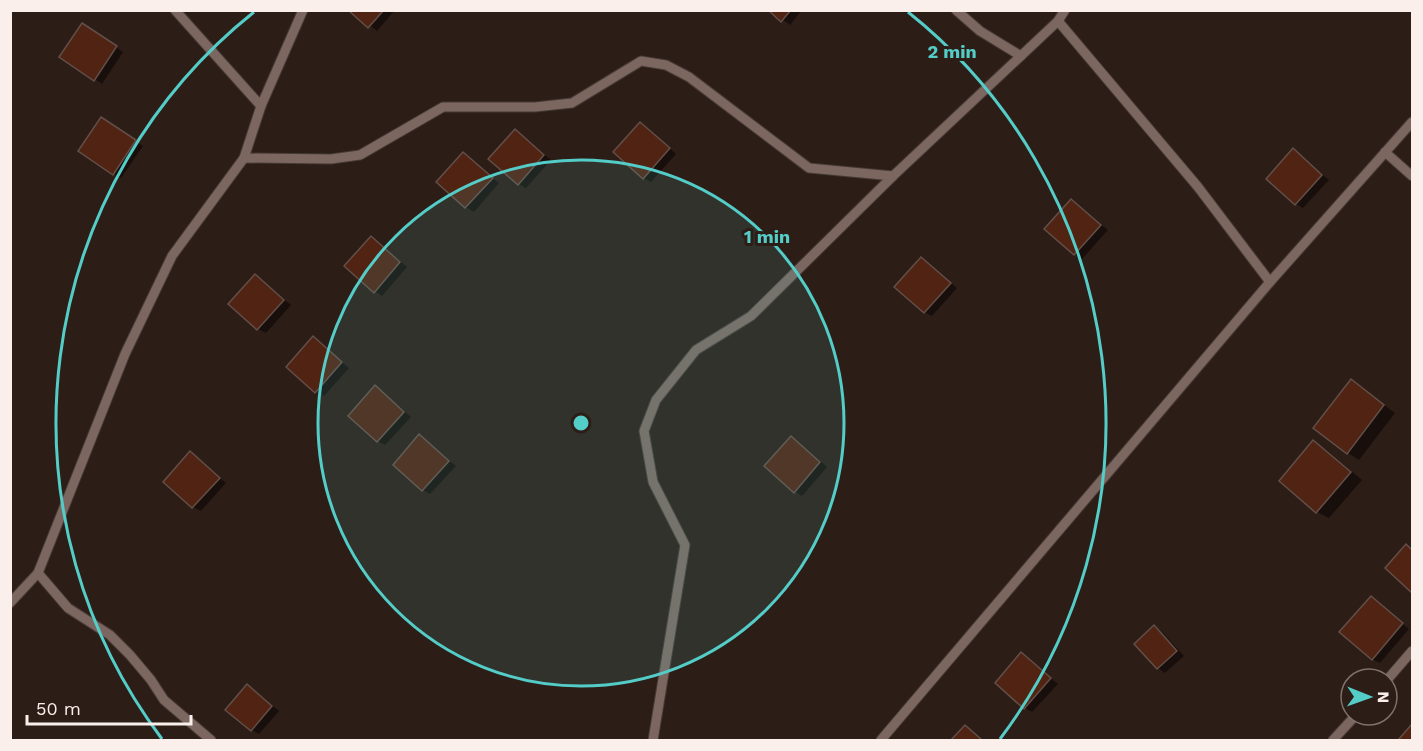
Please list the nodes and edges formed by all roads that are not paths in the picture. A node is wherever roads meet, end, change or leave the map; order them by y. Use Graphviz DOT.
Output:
graph roads {
  1 [pos="175,10"];
  2 [pos="303,10"];
  3 [pos="956,10"];
  4 [pos="1065,10"];
  5 [pos="1058,21"];
  6 [pos="1021,56"];
  7 [pos="261,106"];
  8 [pos="1413,122"];
  9 [pos="1385,152"];
  10 [pos="244,158"];
  11 [pos="893,176"];
  12 [pos="1413,176"];
  13 [pos="1270,282"];
  14 [pos="38,573"];
  15 [pos="10,603"];
  16 [pos="1413,651"];
  17 [pos="1399,667"];
  18 [pos="1345,727"];
  19 [pos="211,741"];
  20 [pos="653,741"];
  21 [pos="881,741"];
  22 [pos="1333,741"];
  1 -- 7 [label="lane"];
  2 -- 7 [label="lane"];
  3 -- 6 [label="lane"];
  4 -- 5 [label="lane"];
  5 -- 6 [label="lane"];
  5 -- 13 [label="lane"];
  6 -- 11 [label="lane"];
  7 -- 10 [label="lane"];
  8 -- 9 [label="lane"];
  9 -- 12 [label="lane"];
  9 -- 13 [label="lane"];
  10 -- 11 [label="lane"];
  10 -- 14 [label="lane"];
  11 -- 20 [label="lane"];
  13 -- 21 [label="lane"];
  14 -- 15 [label="lane"];
  14 -- 19 [label="lane"];
  16 -- 17 [label="lane"];
  18 -- 22 [label="lane"];
}
